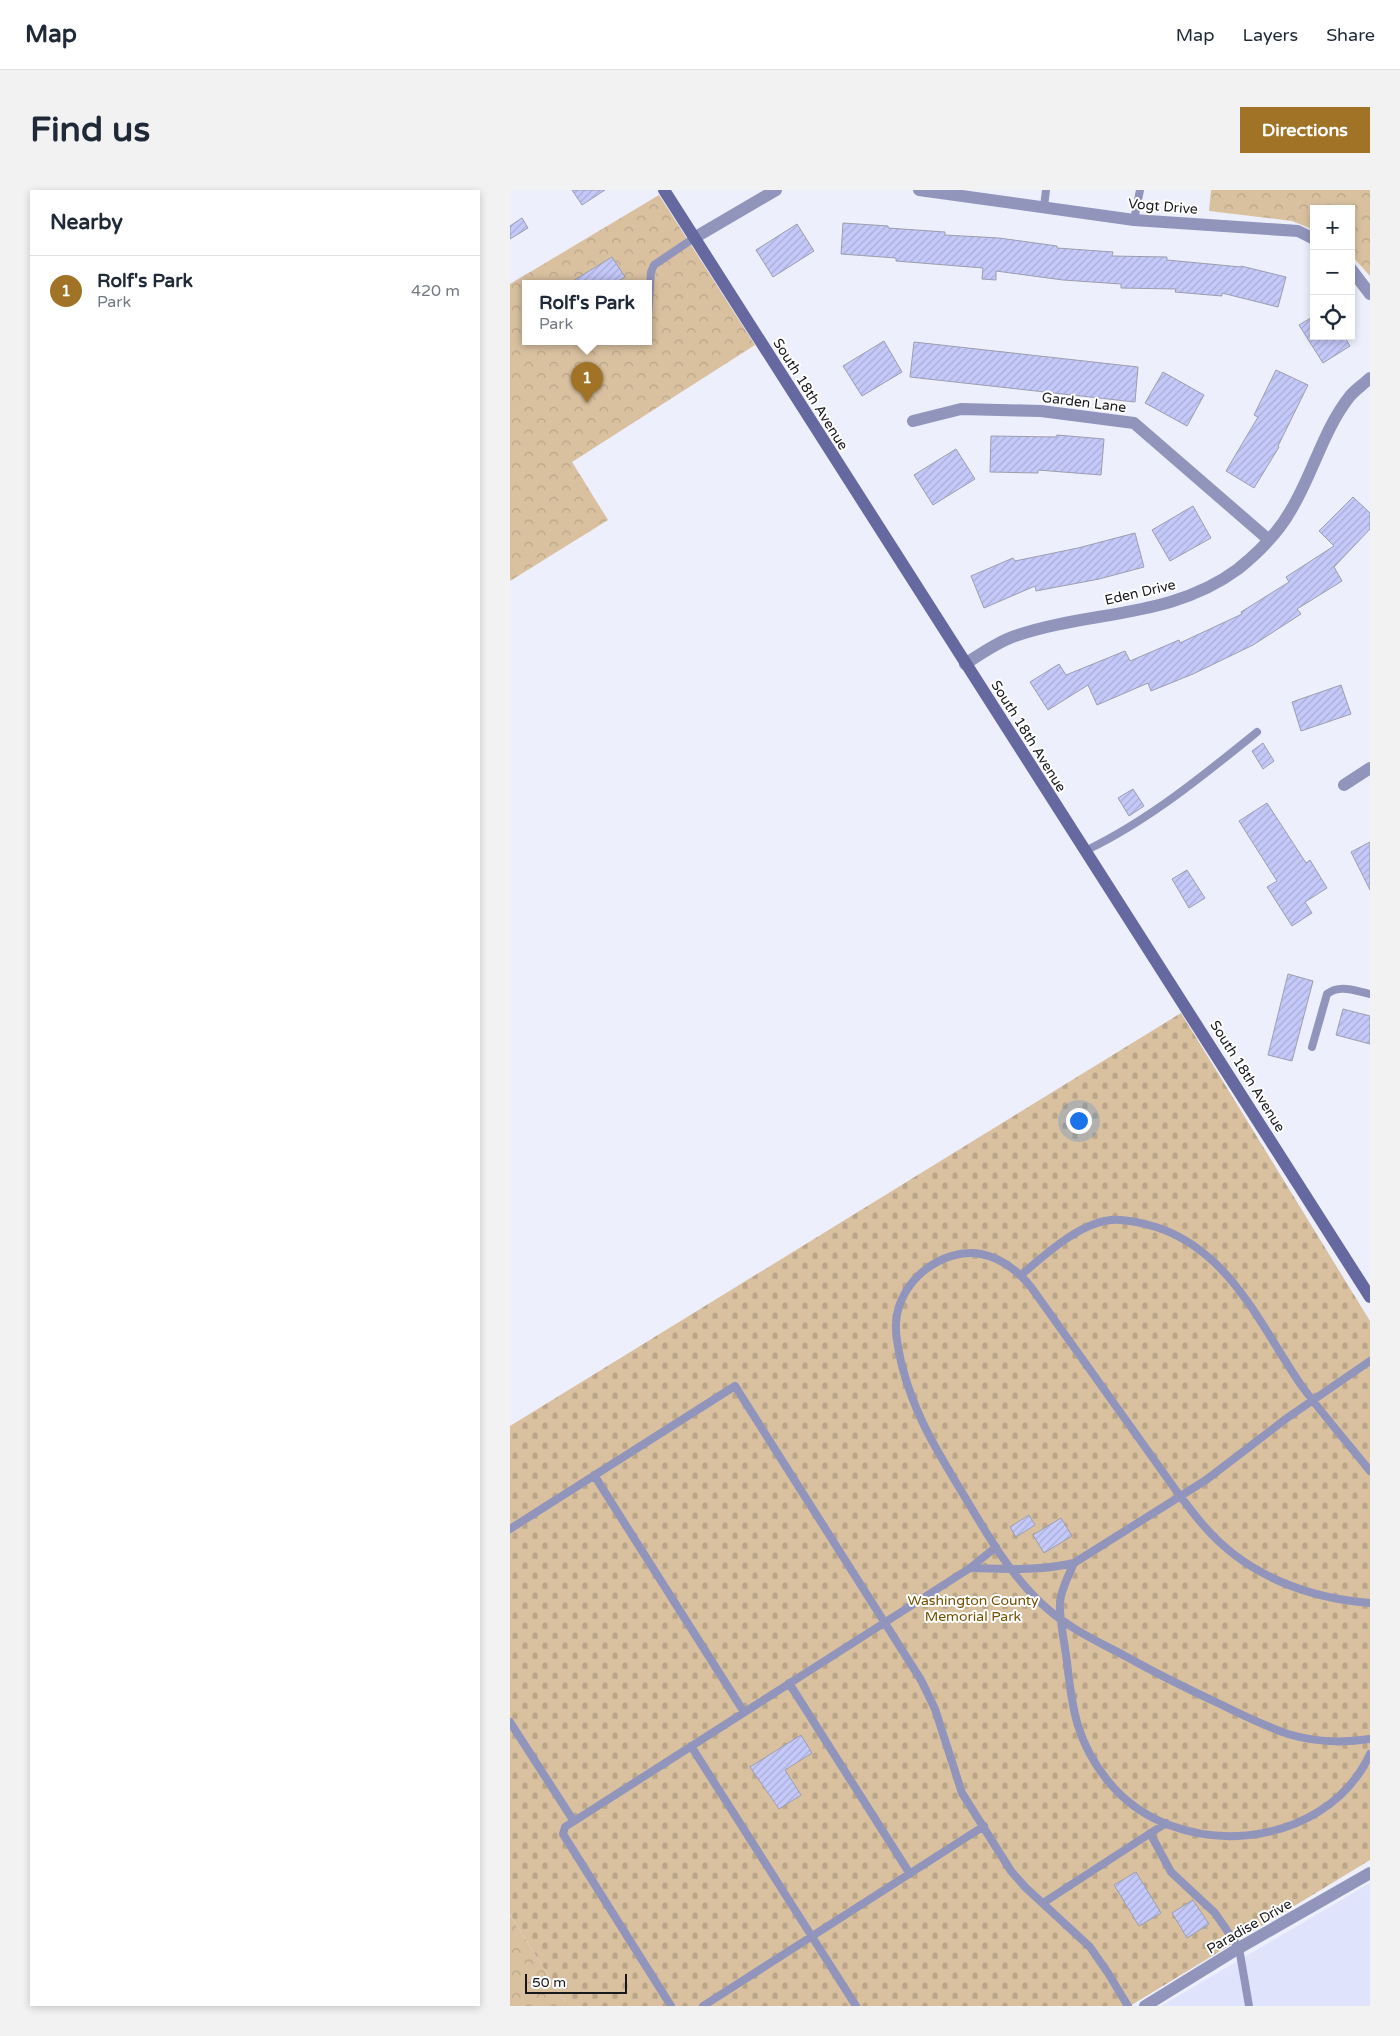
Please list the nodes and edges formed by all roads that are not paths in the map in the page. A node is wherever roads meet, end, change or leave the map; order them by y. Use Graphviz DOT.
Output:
graph roads {
  1 [pos="664,190"];
  2 [pos="776,190"];
  3 [pos="919,190"];
  4 [pos="1046,190"];
  5 [pos="1140,190"];
  6 [pos="1044,207"];
  7 [pos="1134,220"];
  8 [pos="694,238"];
  9 [pos="1310,238"];
  10 [pos="1355,274"];
  11 [pos="650,280"];
  12 [pos="1370,294"];
  13 [pos="1370,378"];
  14 [pos="914,421"];
  15 [pos="1269,540"];
  16 [pos="965,664"];
  17 [pos="1257,732"];
  18 [pos="1370,768"];
  19 [pos="1344,785"];
  20 [pos="1087,850"];
  21 [pos="1370,994"];
  22 [pos="1312,1047"];
  23 [pos="1021,1275"];
  24 [pos="1370,1296"];
  25 [pos="1370,1361"];
  26 [pos="1312,1401"];
  27 [pos="1370,1471"];
  28 [pos="594,1475"];
  29 [pos="1180,1496"];
  30 [pos="510,1528"];
  31 [pos="996,1547"];
  32 [pos="1074,1563"];
  33 [pos="970,1568"];
  34 [pos="1011,1569"];
  35 [pos="1370,1603"];
  36 [pos="1062,1621"];
  37 [pos="885,1622"];
  38 [pos="789,1684"];
  39 [pos="744,1712"];
  40 [pos="510,1722"];
  41 [pos="1370,1739"];
  42 [pos="691,1746"];
  43 [pos="1370,1754"];
  44 [pos="573,1820"];
  45 [pos="1166,1823"];
  46 [pos="984,1826"];
  47 [pos="1150,1833"];
  48 [pos="1370,1873"];
  49 [pos="910,1874"];
  50 [pos="1043,1903"];
  51 [pos="812,1936"];
  52 [pos="1239,1948"];
  53 [pos="671,2006"];
  54 [pos="703,2006"];
  55 [pos="856,2006"];
  56 [pos="1128,2006"];
  57 [pos="1144,2006"];
  58 [pos="1248,2006"];
  1 -- 8 [label="street, South 18th Avenue"];
  2 -- 8 [label="street"];
  3 -- 6 [label="street, Vogt Drive"];
  4 -- 6 [label="lane"];
  5 -- 7 [label="lane"];
  6 -- 7 [label="street, Vogt Drive"];
  7 -- 9 [label="street, Vogt Drive"];
  8 -- 11 [label="lane"];
  8 -- 16 [label="street, South 18th Avenue"];
  10 -- 12 [label="street"];
  13 -- 15 [label="street, Eden Drive"];
  14 -- 15 [label="street, Garden Lane"];
  15 -- 16 [label="street, Eden Drive"];
  16 -- 20 [label="street, South 18th Avenue"];
  17 -- 20 [label="lane"];
  18 -- 19 [label="street"];
  20 -- 24 [label="street, South 18th Avenue"];
  21 -- 22 [label="lane"];
  23 -- 26 [label="lane"];
  23 -- 29 [label="lane"];
  23 -- 31 [label="lane"];
  25 -- 26 [label="lane"];
  26 -- 27 [label="lane"];
  26 -- 29 [label="lane"];
  28 -- 30 [label="lane"];
  28 -- 37 [label="lane"];
  28 -- 39 [label="lane"];
  29 -- 32 [label="lane"];
  29 -- 35 [label="lane"];
  31 -- 33 [label="lane"];
  31 -- 34 [label="lane"];
  32 -- 34 [label="lane"];
  32 -- 36 [label="lane"];
  33 -- 34 [label="lane"];
  33 -- 37 [label="lane"];
  34 -- 36 [label="lane"];
  36 -- 41 [label="lane"];
  36 -- 45 [label="lane"];
  37 -- 38 [label="lane"];
  37 -- 46 [label="lane"];
  38 -- 39 [label="lane"];
  38 -- 49 [label="lane"];
  39 -- 42 [label="lane"];
  40 -- 44 [label="lane"];
  42 -- 44 [label="lane"];
  42 -- 51 [label="lane"];
  43 -- 45 [label="lane"];
  44 -- 53 [label="lane"];
  45 -- 47 [label="lane"];
  46 -- 49 [label="lane"];
  46 -- 50 [label="lane"];
  47 -- 50 [label="lane"];
  47 -- 52 [label="lane"];
  48 -- 52 [label="street, Paradise Drive"];
  49 -- 51 [label="lane"];
  50 -- 56 [label="lane"];
  51 -- 54 [label="lane"];
  51 -- 55 [label="lane"];
  52 -- 57 [label="street, Paradise Drive"];
  52 -- 58 [label="lane"];
}
